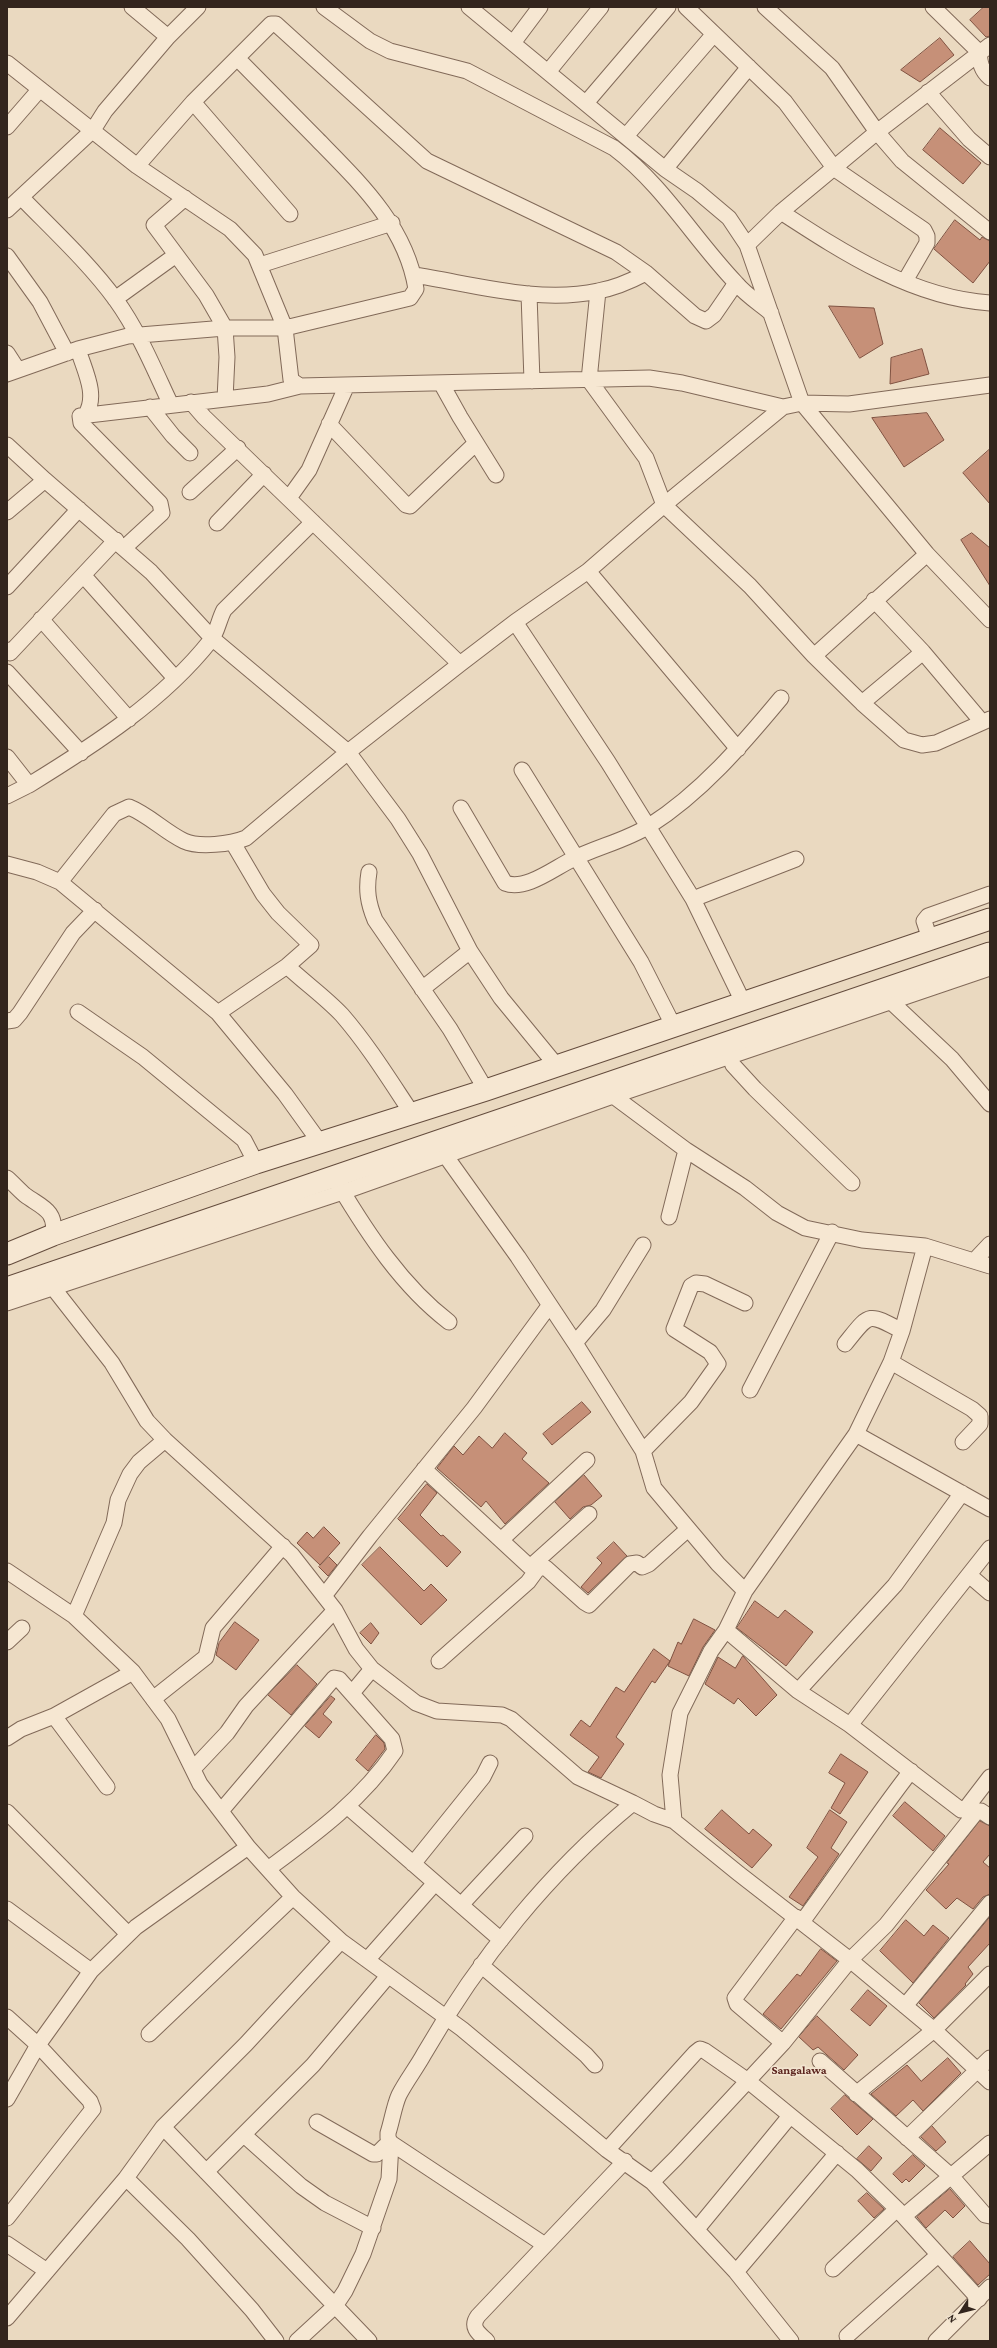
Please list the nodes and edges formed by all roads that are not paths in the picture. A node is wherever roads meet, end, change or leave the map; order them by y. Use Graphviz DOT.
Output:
graph roads {
  1 [pos="132,7"];
  2 [pos="198,7"];
  3 [pos="324,7"];
  4 [pos="540,7"];
  5 [pos="601,7"];
  6 [pos="668,7"];
  7 [pos="686,7"];
  8 [pos="765,7"];
  9 [pos="933,7"];
  10 [pos="475,9"];
  11 [pos="714,34"];
  12 [pos="168,37"];
  13 [pos="514,43"];
  14 [pos="985,48"];
  15 [pos="237,58"];
  16 [pos="7,63"];
  17 [pos="749,67"];
  18 [pos="548,72"];
  19 [pos="990,78"];
  20 [pos="40,89"];
  21 [pos="928,92"];
  22 [pos="193,102"];
  23 [pos="586,103"];
  24 [pos="7,127"];
  25 [pos="93,130"];
  26 [pos="877,132"];
  27 [pos="626,136"];
  28 [pos="990,157"];
  29 [pos="137,166"];
  30 [pos="665,169"];
  31 [pos="835,169"];
  32 [pos="21,197"];
  33 [pos="184,198"];
  34 [pos="7,210"];
  35 [pos="781,212"];
  36 [pos="290,214"];
  37 [pos="392,223"];
  38 [pos="990,232"];
  39 [pos="747,245"];
  40 [pos="176,255"];
  41 [pos="7,256"];
  42 [pos="260,265"];
  43 [pos="646,273"];
  44 [pos="414,275"];
  45 [pos="905,281"];
  46 [pos="736,284"];
  47 [pos="598,291"];
  48 [pos="529,294"];
  49 [pos="115,299"];
  50 [pos="990,303"];
  51 [pos="771,313"];
  52 [pos="225,328"];
  53 [pos="285,328"];
  54 [pos="137,336"];
  55 [pos="73,351"];
  56 [pos="7,353"];
  57 [pos="12,372"];
  58 [pos="589,380"];
  59 [pos="532,381"];
  60 [pos="442,383"];
  61 [pos="347,385"];
  62 [pos="990,385"];
  63 [pos="300,386"];
  64 [pos="225,399"];
  65 [pos="191,402"];
  66 [pos="802,403"];
  67 [pos="171,405"];
  68 [pos="150,407"];
  69 [pos="783,407"];
  70 [pos="86,414"];
  71 [pos="329,424"];
  72 [pos="476,443"];
  73 [pos="7,445"];
  74 [pos="238,448"];
  75 [pos="190,453"];
  76 [pos="264,474"];
  77 [pos="496,475"];
  78 [pos="45,480"];
  79 [pos="190,492"];
  80 [pos="289,498"];
  81 [pos="664,505"];
  82 [pos="79,509"];
  83 [pos="7,512"];
  84 [pos="313,522"];
  85 [pos="216,523"];
  86 [pos="120,544"];
  87 [pos="927,554"];
  88 [pos="588,571"];
  89 [pos="83,575"];
  90 [pos="7,587"];
  91 [pos="874,600"];
  92 [pos="42,619"];
  93 [pos="990,620"];
  94 [pos="515,622"];
  95 [pos="213,639"];
  96 [pos="923,652"];
  97 [pos="8,653"];
  98 [pos="814,656"];
  99 [pos="460,664"];
  100 [pos="7,672"];
  101 [pos="175,678"];
  102 [pos="781,698"];
  103 [pos="862,703"];
  104 [pos="129,719"];
  105 [pos="986,721"];
  106 [pos="738,749"];
  107 [pos="348,752"];
  108 [pos="81,753"];
  109 [pos="7,757"];
  110 [pos="522,770"];
  111 [pos="29,785"];
  112 [pos="7,796"];
  113 [pos="461,808"];
  114 [pos="648,827"];
  115 [pos="233,843"];
  116 [pos="576,857"];
  117 [pos="796,859"];
  118 [pos="7,864"];
  119 [pos="369,872"];
  120 [pos="60,882"];
  121 [pos="990,894"];
  122 [pos="693,899"];
  123 [pos="95,910"];
  124 [pos="990,919"];
  125 [pos="930,939"];
  126 [pos="470,951"];
  127 [pos="990,953"];
  128 [pos="287,966"];
  129 [pos="971,967"];
  130 [pos="990,968"];
  131 [pos="422,989"];
  132 [pos="885,996"];
  133 [pos="744,1004"];
  134 [pos="78,1012"];
  135 [pos="218,1013"];
  136 [pos="7,1021"];
  137 [pos="673,1025"];
  138 [pos="727,1050"];
  139 [pos="556,1065"];
  140 [pos="486,1090"];
  141 [pos="607,1091"];
  142 [pos="990,1104"];
  143 [pos="411,1112"];
  144 [pos="321,1144"];
  145 [pos="440,1148"];
  146 [pos="686,1150"];
  147 [pos="256,1163"];
  148 [pos="7,1178"];
  149 [pos="852,1183"];
  150 [pos="338,1184"];
  151 [pos="669,1217"];
  152 [pos="832,1232"];
  153 [pos="53,1235"];
  154 [pos="990,1244"];
  155 [pos="643,1245"];
  156 [pos="925,1246"];
  157 [pos="7,1254"];
  158 [pos="974,1261"];
  159 [pos="990,1266"];
  160 [pos="47,1281"];
  161 [pos="7,1288"];
  162 [pos="7,1303"];
  163 [pos="745,1303"];
  164 [pos="549,1306"];
  165 [pos="449,1322"];
  166 [pos="902,1331"];
  167 [pos="575,1343"];
  168 [pos="845,1344"];
  169 [pos="891,1362"];
  170 [pos="750,1390"];
  171 [pos="856,1434"];
  172 [pos="165,1440"];
  173 [pos="963,1442"];
  174 [pos="643,1451"];
  175 [pos="587,1460"];
  176 [pos="424,1468"];
  177 [pos="962,1493"];
  178 [pos="990,1509"];
  179 [pos="589,1514"];
  180 [pos="688,1529"];
  181 [pos="501,1540"];
  182 [pos="283,1546"];
  183 [pos="990,1548"];
  184 [pos="534,1567"];
  185 [pos="7,1571"];
  186 [pos="969,1575"];
  187 [pos="745,1591"];
  188 [pos="990,1593"];
  189 [pos="324,1596"];
  190 [pos="335,1610"];
  191 [pos="74,1616"];
  192 [pos="22,1628"];
  193 [pos="726,1630"];
  194 [pos="7,1642"];
  195 [pos="439,1661"];
  196 [pos="372,1669"];
  197 [pos="133,1672"];
  198 [pos="798,1691"];
  199 [pos="352,1693"];
  200 [pos="153,1699"];
  201 [pos="54,1716"];
  202 [pos="850,1725"];
  203 [pos="7,1738"];
  204 [pos="490,1763"];
  205 [pos="193,1769"];
  206 [pos="911,1772"];
  207 [pos="990,1777"];
  208 [pos="107,1787"];
  209 [pos="633,1803"];
  210 [pos="347,1806"];
  211 [pos="221,1811"];
  212 [pos="7,1812"];
  213 [pos="990,1817"];
  214 [pos="674,1820"];
  215 [pos="525,1836"];
  216 [pos="248,1847"];
  217 [pos="413,1864"];
  218 [pos="268,1869"];
  219 [pos="435,1883"];
  220 [pos="293,1897"];
  221 [pos="990,1903"];
  222 [pos="461,1905"];
  223 [pos="7,1909"];
  224 [pos="799,1920"];
  225 [pos="128,1934"];
  226 [pos="501,1940"];
  227 [pos="341,1941"];
  228 [pos="367,1960"];
  229 [pos="850,1960"];
  230 [pos="481,1965"];
  231 [pos="91,1971"];
  232 [pos="990,1974"];
  233 [pos="388,1976"];
  234 [pos="905,2006"];
  235 [pos="7,2017"];
  236 [pos="446,2017"];
  237 [pos="934,2030"];
  238 [pos="149,2034"];
  239 [pos="783,2043"];
  240 [pos="38,2045"];
  241 [pos="990,2058"];
  242 [pos="820,2061"];
  243 [pos="595,2065"];
  244 [pos="976,2071"];
  245 [pos="748,2081"];
  246 [pos="990,2082"];
  247 [pos="856,2094"];
  248 [pos="7,2100"];
  249 [pos="790,2116"];
  250 [pos="317,2122"];
  251 [pos="163,2127"];
  252 [pos="244,2134"];
  253 [pos="907,2138"];
  254 [pos="990,2143"];
  255 [pos="392,2147"];
  256 [pos="607,2150"];
  257 [pos="837,2153"];
  258 [pos="624,2161"];
  259 [pos="206,2172"];
  260 [pos="952,2177"];
  261 [pos="126,2178"];
  262 [pos="652,2182"];
  263 [pos="900,2213"];
  264 [pos="990,2216"];
  265 [pos="7,2218"];
  266 [pos="373,2228"];
  267 [pos="696,2229"];
  268 [pos="7,2244"];
  269 [pos="545,2245"];
  270 [pos="938,2255"];
  271 [pos="833,2269"];
  272 [pos="48,2271"];
  273 [pos="736,2272"];
  274 [pos="990,2287"];
  275 [pos="979,2299"];
  276 [pos="335,2306"];
  277 [pos="7,2318"];
  278 [pos="847,2336"];
  279 [pos="276,2341"];
  280 [pos="297,2341"];
  281 [pos="369,2341"];
  282 [pos="487,2341"];
  283 [pos="792,2341"];
  284 [pos="936,2341"];
  1 -- 12 [label="street"];
  2 -- 12 [label="street"];
  3 -- 46 [label="street"];
  4 -- 13 [label="street"];
  5 -- 18 [label="street"];
  6 -- 23 [label="street"];
  7 -- 11 [label="street"];
  8 -- 26 [label="street"];
  9 -- 14 [label="street"];
  10 -- 13 [label="street"];
  11 -- 17 [label="street"];
  11 -- 27 [label="street"];
  12 -- 25 [label="street"];
  13 -- 18 [label="street"];
  14 -- 19 [label="street"];
  14 -- 21 [label="street"];
  15 -- 22 [label="street"];
  15 -- 37 [label="street"];
  15 -- 43 [label="street"];
  16 -- 20 [label="street"];
  17 -- 30 [label="street"];
  17 -- 31 [label="street"];
  18 -- 23 [label="street"];
  20 -- 24 [label="street"];
  20 -- 25 [label="street"];
  21 -- 26 [label="street"];
  21 -- 28 [label="street"];
  22 -- 29 [label="street"];
  22 -- 36 [label="street"];
  23 -- 27 [label="street"];
  25 -- 29 [label="street"];
  25 -- 32 [label="street"];
  26 -- 31 [label="street"];
  26 -- 38 [label="street"];
  27 -- 30 [label="street"];
  29 -- 33 [label="street"];
  30 -- 39 [label="street"];
  31 -- 35 [label="street"];
  31 -- 45 [label="street"];
  32 -- 34 [label="street"];
  32 -- 49 [label="street"];
  33 -- 40 [label="street"];
  33 -- 42 [label="street"];
  35 -- 39 [label="street"];
  35 -- 45 [label="street"];
  37 -- 42 [label="street"];
  37 -- 44 [label="street"];
  39 -- 51 [label="street"];
  40 -- 49 [label="street"];
  40 -- 52 [label="street"];
  41 -- 55 [label="street"];
  42 -- 53 [label="street"];
  43 -- 46 [label="street"];
  43 -- 47 [label="street"];
  44 -- 48 [label="street"];
  44 -- 53 [label="street"];
  45 -- 50 [label="street"];
  46 -- 51 [label="street"];
  47 -- 48 [label="street"];
  47 -- 58 [label="street"];
  48 -- 59 [label="street"];
  49 -- 54 [label="street"];
  51 -- 66 [label="street"];
  52 -- 53 [label="street"];
  52 -- 54 [label="street"];
  52 -- 64 [label="street"];
  53 -- 63 [label="street"];
  54 -- 55 [label="street"];
  54 -- 67 [label="street"];
  55 -- 57 [label="street"];
  55 -- 70 [label="street"];
  56 -- 57 [label="street"];
  58 -- 59 [label="street"];
  58 -- 69 [label="street"];
  58 -- 81 [label="street"];
  59 -- 60 [label="street"];
  60 -- 61 [label="street"];
  60 -- 72 [label="street"];
  61 -- 63 [label="street"];
  61 -- 71 [label="street"];
  62 -- 66 [label="street"];
  63 -- 64 [label="street"];
  64 -- 65 [label="street"];
  65 -- 67 [label="street"];
  65 -- 74 [label="street"];
  66 -- 69 [label="street"];
  66 -- 87 [label="street"];
  67 -- 68 [label="street"];
  68 -- 70 [label="street"];
  68 -- 75 [label="street"];
  69 -- 81 [label="street"];
  70 -- 86 [label="street"];
  71 -- 72 [label="street"];
  71 -- 80 [label="street"];
  72 -- 77 [label="street"];
  73 -- 78 [label="street"];
  74 -- 76 [label="street"];
  74 -- 79 [label="street"];
  76 -- 80 [label="street"];
  76 -- 85 [label="street"];
  78 -- 82 [label="street"];
  78 -- 83 [label="street"];
  80 -- 84 [label="street"];
  81 -- 88 [label="street"];
  81 -- 98 [label="street"];
  82 -- 86 [label="street"];
  82 -- 90 [label="street"];
  84 -- 95 [label="street"];
  84 -- 99 [label="street"];
  86 -- 89 [label="street"];
  86 -- 95 [label="street"];
  87 -- 91 [label="street"];
  87 -- 93 [label="street"];
  88 -- 94 [label="street"];
  88 -- 106 [label="street"];
  89 -- 92 [label="street"];
  89 -- 101 [label="street"];
  91 -- 96 [label="street"];
  91 -- 98 [label="street"];
  92 -- 97 [label="street"];
  92 -- 104 [label="street"];
  94 -- 99 [label="street"];
  94 -- 114 [label="street"];
  95 -- 101 [label="street"];
  95 -- 107 [label="street"];
  96 -- 103 [label="street"];
  96 -- 105 [label="street"];
  98 -- 103 [label="street"];
  99 -- 107 [label="street"];
  100 -- 108 [label="street"];
  101 -- 104 [label="street"];
  102 -- 106 [label="street"];
  103 -- 105 [label="street"];
  104 -- 108 [label="street"];
  106 -- 114 [label="street"];
  107 -- 115 [label="street"];
  107 -- 126 [label="street"];
  108 -- 111 [label="street"];
  109 -- 111 [label="street"];
  110 -- 116 [label="street"];
  111 -- 112 [label="street"];
  113 -- 116 [label="street"];
  114 -- 116 [label="street"];
  114 -- 122 [label="street"];
  115 -- 120 [label="street"];
  115 -- 128 [label="street"];
  116 -- 137 [label="street"];
  117 -- 122 [label="street"];
  118 -- 120 [label="street"];
  119 -- 131 [label="street"];
  120 -- 123 [label="street"];
  121 -- 125 [label="street"];
  122 -- 133 [label="street"];
  123 -- 135 [label="street"];
  123 -- 136 [label="street"];
  124 -- 125 [label="main road"];
  125 -- 133 [label="main road"];
  126 -- 131 [label="street"];
  126 -- 139 [label="street"];
  127 -- 129 [label="main road"];
  128 -- 135 [label="street"];
  128 -- 143 [label="street"];
  129 -- 130 [label="street"];
  129 -- 132 [label="main road"];
  131 -- 140 [label="street"];
  132 -- 138 [label="main road"];
  132 -- 142 [label="street"];
  133 -- 137 [label="main road"];
  134 -- 147 [label="street"];
  135 -- 144 [label="street"];
  137 -- 139 [label="main road"];
  138 -- 141 [label="main road"];
  138 -- 149 [label="street"];
  139 -- 140 [label="main road"];
  140 -- 143 [label="main road"];
  141 -- 145 [label="main road"];
  141 -- 146 [label="street"];
  143 -- 144 [label="main road"];
  144 -- 147 [label="main road"];
  145 -- 150 [label="main road"];
  145 -- 164 [label="street"];
  146 -- 151 [label="street"];
  146 -- 152 [label="street"];
  147 -- 153 [label="main road"];
  148 -- 153 [label="street"];
  150 -- 160 [label="main road"];
  150 -- 165 [label="street"];
  152 -- 156 [label="street"];
  152 -- 170 [label="street"];
  153 -- 157 [label="main road"];
  154 -- 158 [label="street"];
  155 -- 167 [label="street"];
  156 -- 158 [label="street"];
  156 -- 166 [label="street"];
  158 -- 159 [label="street"];
  160 -- 161 [label="main road"];
  160 -- 162 [label="street"];
  160 -- 172 [label="street"];
  163 -- 174 [label="street"];
  164 -- 167 [label="street"];
  164 -- 176 [label="street"];
  166 -- 168 [label="street"];
  166 -- 169 [label="street"];
  167 -- 174 [label="street"];
  169 -- 171 [label="street"];
  169 -- 173 [label="street"];
  171 -- 177 [label="street"];
  171 -- 187 [label="street"];
  172 -- 182 [label="street"];
  172 -- 191 [label="street"];
  174 -- 180 [label="street"];
  175 -- 181 [label="street"];
  176 -- 181 [label="street"];
  176 -- 189 [label="street"];
  177 -- 178 [label="street"];
  177 -- 198 [label="street"];
  179 -- 184 [label="street"];
  180 -- 184 [label="street"];
  180 -- 187 [label="street"];
  181 -- 184 [label="street"];
  182 -- 189 [label="street"];
  182 -- 200 [label="street"];
  183 -- 186 [label="street"];
  184 -- 195 [label="street"];
  185 -- 191 [label="street"];
  186 -- 188 [label="street"];
  186 -- 202 [label="street"];
  187 -- 193 [label="street"];
  189 -- 190 [label="street"];
  190 -- 196 [label="street"];
  190 -- 205 [label="street"];
  191 -- 197 [label="street"];
  192 -- 194 [label="street"];
  193 -- 198 [label="street"];
  193 -- 214 [label="street"];
  196 -- 199 [label="street"];
  196 -- 209 [label="street"];
  197 -- 200 [label="street"];
  197 -- 201 [label="street"];
  198 -- 202 [label="street"];
  199 -- 210 [label="street"];
  199 -- 211 [label="street"];
  200 -- 205 [label="street"];
  201 -- 203 [label="street"];
  201 -- 208 [label="street"];
  202 -- 206 [label="street"];
  204 -- 217 [label="street"];
  205 -- 211 [label="street"];
  206 -- 207 [label="street"];
  206 -- 224 [label="street"];
  209 -- 214 [label="street"];
  209 -- 226 [label="street"];
  210 -- 217 [label="street"];
  210 -- 218 [label="street"];
  211 -- 216 [label="street"];
  212 -- 225 [label="street"];
  213 -- 229 [label="street"];
  214 -- 224 [label="street"];
  215 -- 222 [label="street"];
  216 -- 218 [label="street"];
  216 -- 225 [label="street"];
  217 -- 219 [label="street"];
  218 -- 220 [label="street"];
  219 -- 222 [label="street"];
  219 -- 228 [label="street"];
  220 -- 227 [label="street"];
  220 -- 238 [label="street"];
  221 -- 234 [label="street"];
  222 -- 226 [label="street"];
  223 -- 231 [label="street"];
  224 -- 229 [label="street"];
  224 -- 239 [label="street"];
  225 -- 231 [label="street"];
  226 -- 230 [label="street"];
  227 -- 228 [label="street"];
  227 -- 251 [label="street"];
  228 -- 233 [label="street"];
  229 -- 234 [label="street"];
  229 -- 239 [label="street"];
  230 -- 236 [label="street"];
  230 -- 243 [label="street"];
  231 -- 240 [label="street"];
  232 -- 237 [label="street"];
  233 -- 236 [label="street"];
  233 -- 252 [label="street"];
  234 -- 237 [label="street"];
  235 -- 240 [label="street"];
  236 -- 255 [label="street"];
  236 -- 256 [label="street"];
  237 -- 244 [label="street"];
  237 -- 247 [label="street"];
  239 -- 245 [label="street"];
  240 -- 248 [label="street"];
  240 -- 265 [label="street"];
  241 -- 244 [label="street"];
  242 -- 247 [label="street"];
  244 -- 246 [label="street"];
  244 -- 253 [label="street"];
  245 -- 249 [label="street"];
  245 -- 256 [label="street"];
  245 -- 262 [label="street"];
  247 -- 253 [label="street"];
  249 -- 257 [label="street"];
  249 -- 267 [label="street"];
  250 -- 255 [label="street"];
  251 -- 259 [label="street"];
  251 -- 261 [label="street"];
  252 -- 259 [label="street"];
  252 -- 266 [label="street"];
  253 -- 260 [label="street"];
  254 -- 260 [label="street"];
  255 -- 266 [label="street"];
  255 -- 269 [label="street"];
  256 -- 258 [label="street"];
  257 -- 263 [label="street"];
  257 -- 273 [label="street"];
  258 -- 262 [label="street"];
  258 -- 269 [label="street"];
  259 -- 276 [label="street"];
  260 -- 263 [label="street"];
  260 -- 264 [label="street"];
  261 -- 272 [label="street"];
  261 -- 279 [label="street"];
  262 -- 267 [label="street"];
  263 -- 270 [label="street"];
  263 -- 271 [label="street"];
  266 -- 276 [label="street"];
  267 -- 273 [label="street"];
  268 -- 272 [label="street"];
  269 -- 282 [label="street"];
  270 -- 275 [label="street"];
  270 -- 278 [label="street"];
  272 -- 277 [label="street"];
  273 -- 283 [label="street"];
  274 -- 275 [label="street"];
  275 -- 284 [label="street"];
  276 -- 280 [label="street"];
  276 -- 281 [label="street"];
}
